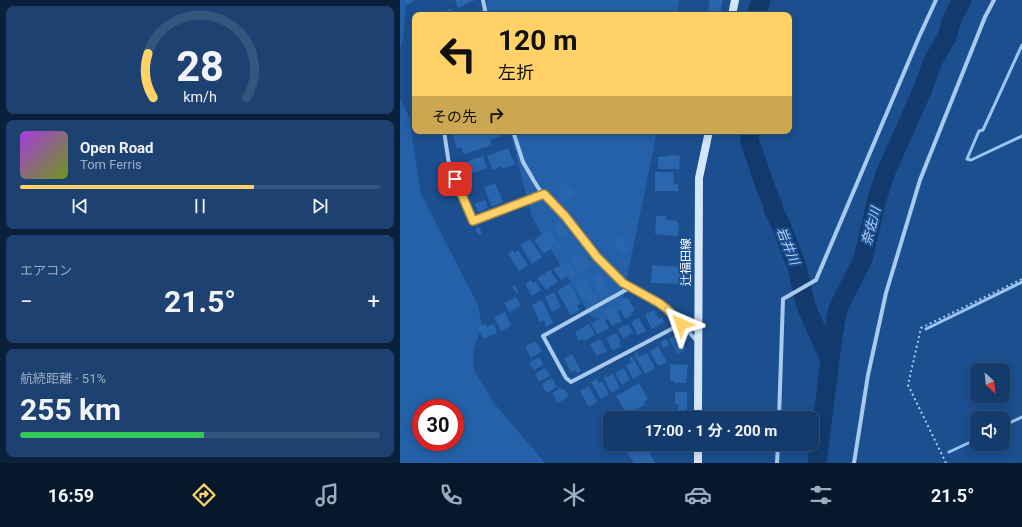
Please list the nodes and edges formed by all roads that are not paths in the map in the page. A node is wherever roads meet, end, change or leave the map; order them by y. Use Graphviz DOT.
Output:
graph roads {
  1 [pos="483,0"];
  2 [pos="735,0"];
  3 [pos="936,0"];
  4 [pos="994,0"];
  5 [pos="485,12"];
  6 [pos="733,12"];
  7 [pos="444,134"];
  8 [pos="514,134"];
  9 [pos="708,134"];
  10 [pos="544,194"];
  11 [pos="631,287"];
  12 [pos="681,324"];
  13 [pos="697,341"];
  14 [pos="698,411"];
  15 [pos="779,411"];
  16 [pos="698,451"];
  17 [pos="778,451"];
  18 [pos="698,463"];
  19 [pos="777,463"];
  20 [pos="854,463"];
  1 -- 5 [label="street"];
  2 -- 6 [label="main road"];
  3 -- 15 [label="street"];
  4 -- 20 [label="street"];
  7 -- 10 [label="street"];
  8 -- 10 [label="street"];
  9 -- 13 [label="main road, 辻福田線"];
  10 -- 11 [label="street"];
  11 -- 12 [label="street"];
  11 -- 12 [label="street"];
  12 -- 13 [label="street"];
  13 -- 14 [label="main road, 辻福田線"];
  16 -- 18 [label="main road"];
  17 -- 19 [label="street"];
}
